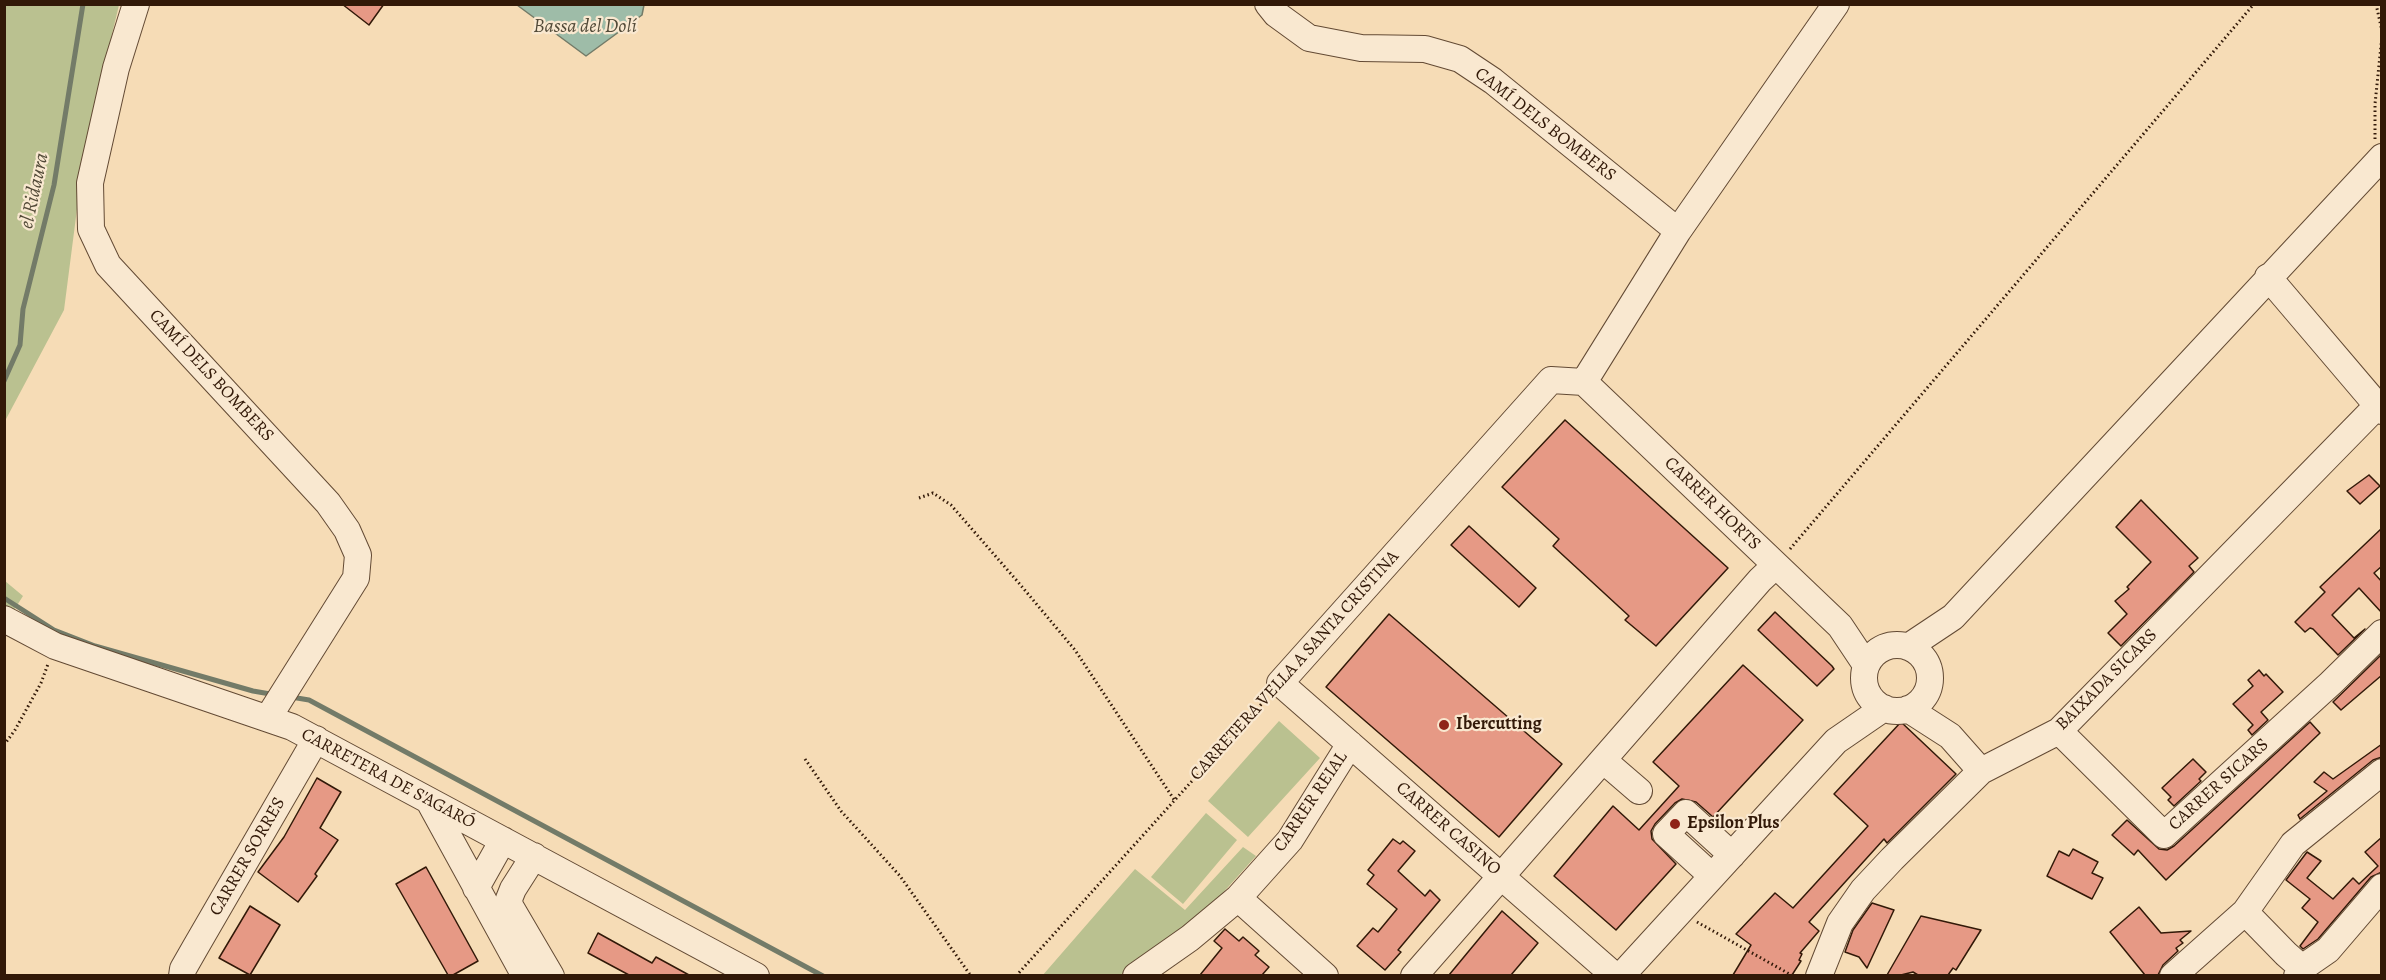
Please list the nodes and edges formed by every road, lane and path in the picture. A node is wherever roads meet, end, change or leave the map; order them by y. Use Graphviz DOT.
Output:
graph roads {
  1 [pos="136,4"];
  2 [pos="1268,4"];
  3 [pos="1836,4"];
  4 [pos="2254,4"];
  5 [pos="2376,4"];
  6 [pos="2382,31"];
  7 [pos="2382,36"];
  8 [pos="2378,160"];
  9 [pos="1678,231"];
  10 [pos="2268,277"];
  11 [pos="1584,382"];
  12 [pos="2379,409"];
  13 [pos="919,498"];
  14 [pos="1776,565"];
  15 [pos="1953,617"];
  16 [pos="4,619"];
  17 [pos="2382,633"];
  18 [pos="55,646"];
  19 [pos="1908,647"];
  20 [pos="1928,665"];
  21 [pos="1871,668"];
  22 [pos="1280,683"];
  23 [pos="1928,691"];
  24 [pos="1896,709"];
  25 [pos="270,715"];
  26 [pos="2059,731"];
  27 [pos="1950,736"];
  28 [pos="316,739"];
  29 [pos="1836,741"];
  30 [pos="1350,744"];
  31 [pos="4,745"];
  32 [pos="805,759"];
  33 [pos="1603,760"];
  34 [pos="1981,771"];
  35 [pos="2382,772"];
  36 [pos="1639,791"];
  37 [pos="429,801"];
  38 [pos="1175,801"];
  39 [pos="503,840"];
  40 [pos="1732,855"];
  41 [pos="534,856"];
  42 [pos="1501,876"];
  43 [pos="1712,876"];
  44 [pos="2382,887"];
  45 [pos="491,898"];
  46 [pos="1238,898"];
  47 [pos="1679,912"];
  48 [pos="2245,912"];
  49 [pos="2300,972"];
  50 [pos="182,975"];
  51 [pos="525,975"];
  52 [pos="551,975"];
  53 [pos="756,975"];
  54 [pos="971,975"];
  55 [pos="1016,975"];
  56 [pos="1136,975"];
  57 [pos="1324,975"];
  58 [pos="1414,975"];
  59 [pos="1616,975"];
  60 [pos="1621,975"];
  61 [pos="1793,975"];
  62 [pos="1819,975"];
  63 [pos="2173,975"];
  1 -- 25 [label="street, CAMÍ DELS BOMBERS"];
  2 -- 9 [label="street, CAMÍ DELS BOMBERS"];
  3 -- 9 [label="street"];
  4 -- 14 [label="path"];
  5 -- 6 [label="path"];
  7 -- 8 [label="path"];
  8 -- 10 [label="street"];
  9 -- 11 [label="street"];
  10 -- 12 [label="street"];
  10 -- 15 [label="street"];
  11 -- 14 [label="street, CARRER HORTS"];
  11 -- 22 [label="street, CARRETERA VELLA A SANTA CRISTINA"];
  12 -- 26 [label="street, BAIXADA SICARS"];
  13 -- 38 [label="path"];
  14 -- 21 [label="street, CARRER HORTS"];
  14 -- 33 [label="street"];
  15 -- 19 [label="street"];
  15 -- 20 [label="street"];
  16 -- 18 [label="street, CARRETERA DE S'AGARÓ"];
  17 -- 26 [label="street, CARRER SICARS"];
  18 -- 25 [label="street, CARRETERA DE S'AGARÓ"];
  18 -- 31 [label="path"];
  19 -- 20 [label="street"];
  19 -- 21 [label="street"];
  20 -- 23 [label="street"];
  21 -- 24 [label="street"];
  21 -- 29 [label="street"];
  22 -- 30 [label="street, CARRER CASINO"];
  22 -- 38 [label="path, CARRETERA VELLA A SANTA CRISTINA"];
  23 -- 24 [label="street"];
  23 -- 27 [label="street"];
  24 -- 27 [label="street"];
  24 -- 29 [label="street"];
  25 -- 28 [label="street, CARRETERA DE S'AGARÓ"];
  26 -- 34 [label="street, BAIXADA SICARS"];
  27 -- 34 [label="street"];
  28 -- 37 [label="street, CARRETERA DE S'AGARÓ"];
  28 -- 50 [label="street, CARRER SORRES"];
  29 -- 40 [label="street"];
  30 -- 42 [label="street, CARRER CASINO"];
  30 -- 46 [label="street, CARRER REIAL"];
  32 -- 54 [label="path"];
  33 -- 36 [label="street"];
  33 -- 42 [label="street"];
  34 -- 62 [label="street, BAIXADA SICARS"];
  35 -- 48 [label="street"];
  37 -- 39 [label="street, CARRETERA DE S'AGARÓ"];
  37 -- 45 [label="street"];
  38 -- 55 [label="path, CARRETERA VELLA A SANTA CRISTINA"];
  39 -- 41 [label="street, CARRETERA DE S'AGARÓ"];
  39 -- 45 [label="street"];
  40 -- 43 [label="street"];
  40 -- 43 [label="street"];
  41 -- 45 [label="street"];
  41 -- 53 [label="street, CARRETERA DE S'AGARÓ"];
  42 -- 58 [label="street"];
  42 -- 59 [label="street, CARRER CASINO"];
  43 -- 47 [label="street"];
  44 -- 49 [label="street"];
  45 -- 51 [label="street"];
  45 -- 52 [label="street"];
  46 -- 56 [label="street, CARRER REIAL"];
  46 -- 57 [label="street"];
  47 -- 60 [label="street"];
  47 -- 61 [label="path"];
  48 -- 49 [label="street"];
  48 -- 63 [label="street"];
}
